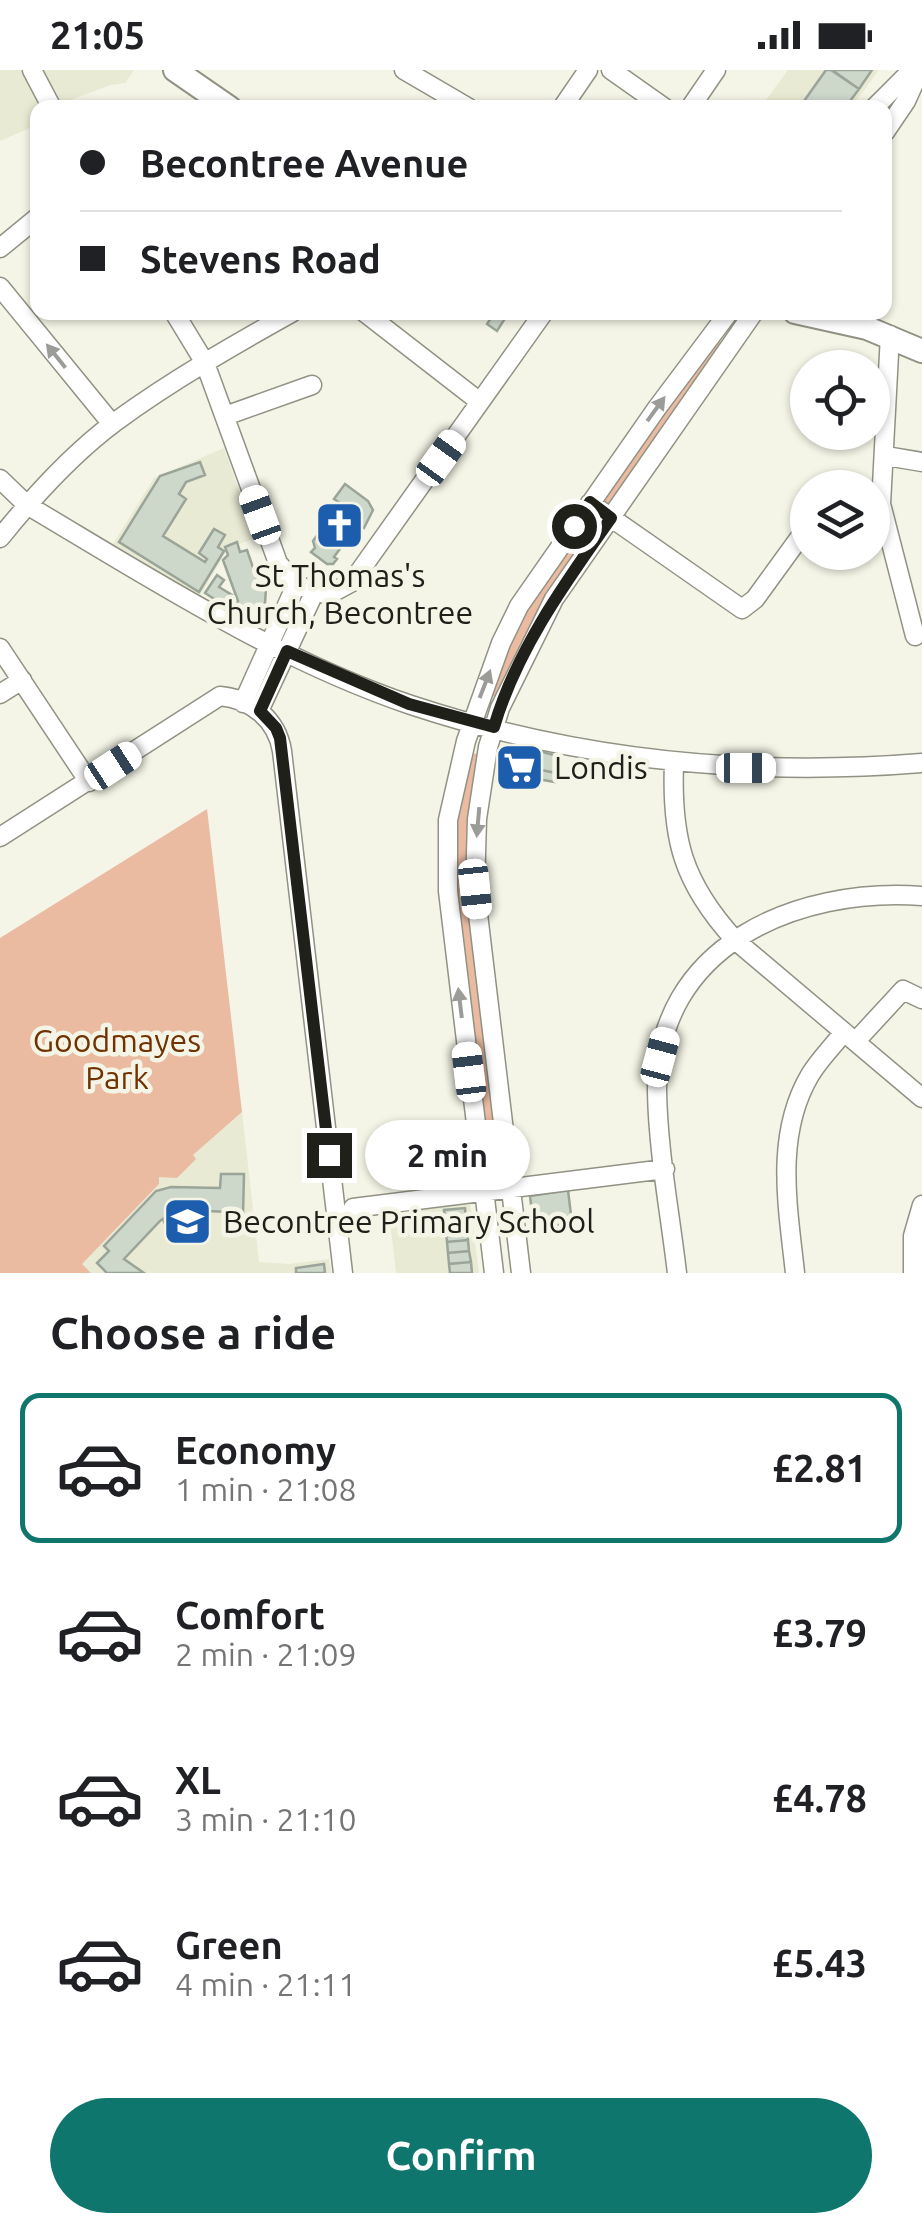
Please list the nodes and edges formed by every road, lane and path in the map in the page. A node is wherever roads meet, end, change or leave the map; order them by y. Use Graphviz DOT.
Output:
graph roads {
  1 [pos="32,70"];
  2 [pos="175,70"];
  3 [pos="404,70"];
  4 [pos="588,70"];
  5 [pos="611,70"];
  6 [pos="716,70"];
  7 [pos="911,72"];
  8 [pos="48,100"];
  9 [pos="218,100"];
  10 [pos="455,100"];
  11 [pos="567,100"];
  12 [pos="653,100"];
  13 [pos="695,100"];
  14 [pos="882,100"];
  15 [pos="892,122"];
  16 [pos="30,224"];
  17 [pos="0,248"];
  18 [pos="0,287"];
  19 [pos="179,320"];
  20 [pos="279,320"];
  21 [pos="374,320"];
  22 [pos="538,320"];
  23 [pos="723,320"];
  24 [pos="748,320"];
  25 [pos="828,320"];
  26 [pos="890,335"];
  27 [pos="922,352"];
  28 [pos="205,362"];
  29 [pos="312,385"];
  30 [pos="480,402"];
  31 [pos="226,416"];
  32 [pos="112,424"];
  33 [pos="886,456"];
  34 [pos="922,462"];
  35 [pos="883,470"];
  36 [pos="0,479"];
  37 [pos="590,502"];
  38 [pos="27,505"];
  39 [pos="611,518"];
  40 [pos="0,538"];
  41 [pos="890,548"];
  42 [pos="790,551"];
  43 [pos="313,591"];
  44 [pos="915,636"];
  45 [pos="279,647"];
  46 [pos="0,648"];
  47 [pos="22,680"];
  48 [pos="0,694"];
  49 [pos="251,707"];
  50 [pos="471,722"];
  51 [pos="494,727"];
  52 [pos="674,763"];
  53 [pos="922,763"];
  54 [pos="90,782"];
  55 [pos="0,837"];
  56 [pos="922,896"];
  57 [pos="735,940"];
  58 [pos="922,1000"];
  59 [pos="850,1036"];
  60 [pos="922,1098"];
  61 [pos="665,1169"];
  62 [pos="511,1188"];
  63 [pos="485,1193"];
  64 [pos="922,1205"];
  65 [pos="353,1208"];
  66 [pos="343,1273"];
  67 [pos="494,1273"];
  68 [pos="521,1273"];
  69 [pos="677,1273"];
  70 [pos="795,1273"];
  71 [pos="913,1273"];
  1 -- 8 [label="street"];
  2 -- 9 [label="main road"];
  3 -- 10 [label="street"];
  4 -- 11 [label="street"];
  5 -- 12 [label="street"];
  6 -- 13 [label="street"];
  7 -- 14 [label="street"];
  7 -- 15 [label="street"];
  16 -- 17 [label="street"];
  32 -- 18 [label="street, one-way"];
  19 -- 28 [label="street"];
  20 -- 28 [label="street"];
  21 -- 30 [label="street"];
  22 -- 30 [label="street"];
  37 -- 23 [label="street, one-way"];
  24 -- 39 [label="street"];
  25 -- 26 [label="main road"];
  26 -- 27 [label="main road"];
  26 -- 33 [label="street"];
  28 -- 31 [label="street"];
  28 -- 32 [label="street"];
  29 -- 31 [label="street"];
  30 -- 43 [label="street"];
  31 -- 43 [label="street"];
  32 -- 38 [label="street"];
  33 -- 34 [label="street"];
  33 -- 35 [label="street"];
  36 -- 38 [label="street"];
  37 -- 39 [label="street"];
  50 -- 37 [label="street, one-way"];
  38 -- 40 [label="street"];
  38 -- 45 [label="street"];
  39 -- 42 [label="street"];
  39 -- 51 [label="street"];
  41 -- 44 [label="street"];
  43 -- 45 [label="street"];
  45 -- 49 [label="street"];
  45 -- 50 [label="street"];
  46 -- 47 [label="street"];
  47 -- 48 [label="street"];
  47 -- 54 [label="street"];
  49 -- 54 [label="street"];
  49 -- 66 [label="street"];
  50 -- 51 [label="street"];
  63 -- 50 [label="street, one-way"];
  51 -- 52 [label="street"];
  51 -- 62 [label="street, one-way"];
  52 -- 53 [label="street"];
  52 -- 57 [label="street"];
  54 -- 55 [label="street"];
  56 -- 57 [label="street"];
  57 -- 59 [label="street"];
  57 -- 61 [label="street"];
  58 -- 59 [label="street"];
  59 -- 60 [label="street"];
  59 -- 70 [label="street"];
  61 -- 62 [label="street"];
  61 -- 69 [label="street"];
  62 -- 63 [label="street"];
  62 -- 68 [label="street"];
  63 -- 65 [label="street"];
  63 -- 67 [label="street"];
  64 -- 71 [label="street"];
}
